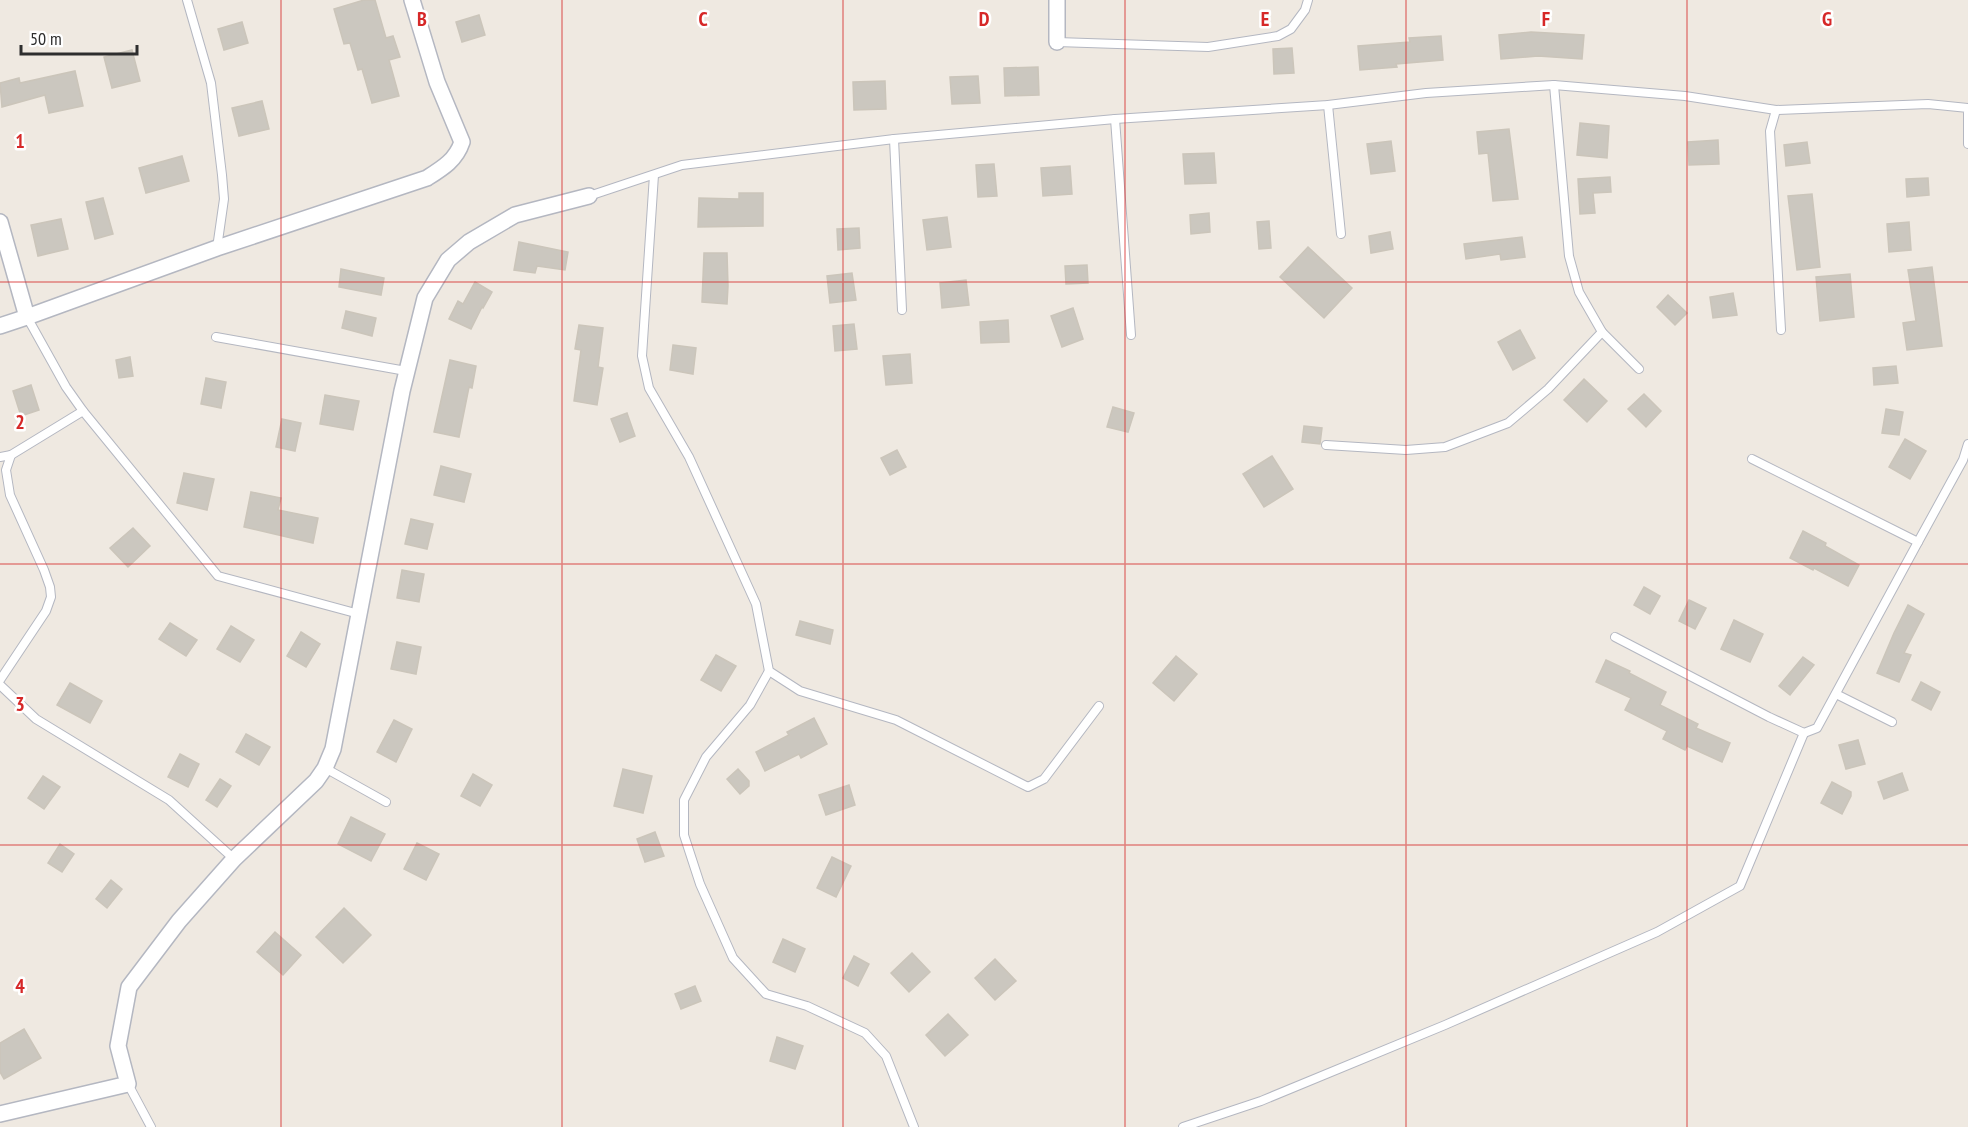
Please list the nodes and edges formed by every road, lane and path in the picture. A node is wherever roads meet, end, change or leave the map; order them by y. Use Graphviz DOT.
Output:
graph roads {
  1 [pos="187,0"];
  2 [pos="412,0"];
  3 [pos="1057,0"];
  4 [pos="1308,0"];
  5 [pos="1057,42"];
  6 [pos="1554,85"];
  7 [pos="1328,105"];
  8 [pos="1776,110"];
  9 [pos="1115,119"];
  10 [pos="894,139"];
  11 [pos="1968,144"];
  12 [pos="654,175"];
  13 [pos="589,196"];
  14 [pos="0,222"];
  15 [pos="1341,234"];
  16 [pos="217,248"];
  17 [pos="902,310"];
  18 [pos="27,317"];
  19 [pos="0,326"];
  20 [pos="1781,330"];
  21 [pos="1602,332"];
  22 [pos="1131,335"];
  23 [pos="216,337"];
  24 [pos="1639,369"];
  25 [pos="406,371"];
  26 [pos="83,411"];
  27 [pos="1968,444"];
  28 [pos="1326,445"];
  29 [pos="11,456"];
  30 [pos="0,457"];
  31 [pos="1752,459"];
  32 [pos="1965,461"];
  33 [pos="1918,542"];
  34 [pos="359,614"];
  35 [pos="1615,638"];
  36 [pos="769,671"];
  37 [pos="0,680"];
  38 [pos="0,685"];
  39 [pos="1836,694"];
  40 [pos="1099,706"];
  41 [pos="1892,722"];
  42 [pos="1804,733"];
  43 [pos="325,768"];
  44 [pos="386,802"];
  45 [pos="234,859"];
  46 [pos="128,1084"];
  47 [pos="0,1114"];
  48 [pos="151,1127"];
  49 [pos="914,1127"];
  50 [pos="1183,1127"];
  1 -- 16 [label="lane"];
  2 -- 16 [label="street"];
  3 -- 5 [label="street"];
  4 -- 5 [label="lane"];
  6 -- 7 [label="lane"];
  6 -- 8 [label="lane"];
  6 -- 21 [label="lane"];
  7 -- 9 [label="lane"];
  7 -- 15 [label="lane"];
  8 -- 11 [label="lane"];
  8 -- 20 [label="lane"];
  9 -- 10 [label="lane"];
  9 -- 22 [label="lane"];
  10 -- 12 [label="lane"];
  10 -- 17 [label="lane"];
  12 -- 13 [label="lane"];
  12 -- 36 [label="lane"];
  13 -- 25 [label="street"];
  14 -- 18 [label="street"];
  16 -- 18 [label="street"];
  18 -- 19 [label="street"];
  18 -- 26 [label="lane"];
  21 -- 24 [label="lane"];
  21 -- 28 [label="lane"];
  23 -- 25 [label="lane"];
  25 -- 34 [label="street"];
  26 -- 29 [label="lane"];
  26 -- 34 [label="lane"];
  27 -- 32 [label="lane"];
  29 -- 30 [label="lane"];
  29 -- 37 [label="lane"];
  31 -- 33 [label="lane"];
  32 -- 33 [label="lane"];
  33 -- 39 [label="lane"];
  34 -- 43 [label="street"];
  35 -- 42 [label="lane"];
  36 -- 40 [label="lane"];
  36 -- 49 [label="lane"];
  38 -- 45 [label="lane"];
  39 -- 41 [label="lane"];
  39 -- 42 [label="lane"];
  42 -- 50 [label="lane"];
  43 -- 44 [label="lane"];
  43 -- 45 [label="street"];
  45 -- 46 [label="street"];
  46 -- 47 [label="street"];
  46 -- 48 [label="lane"];
}
